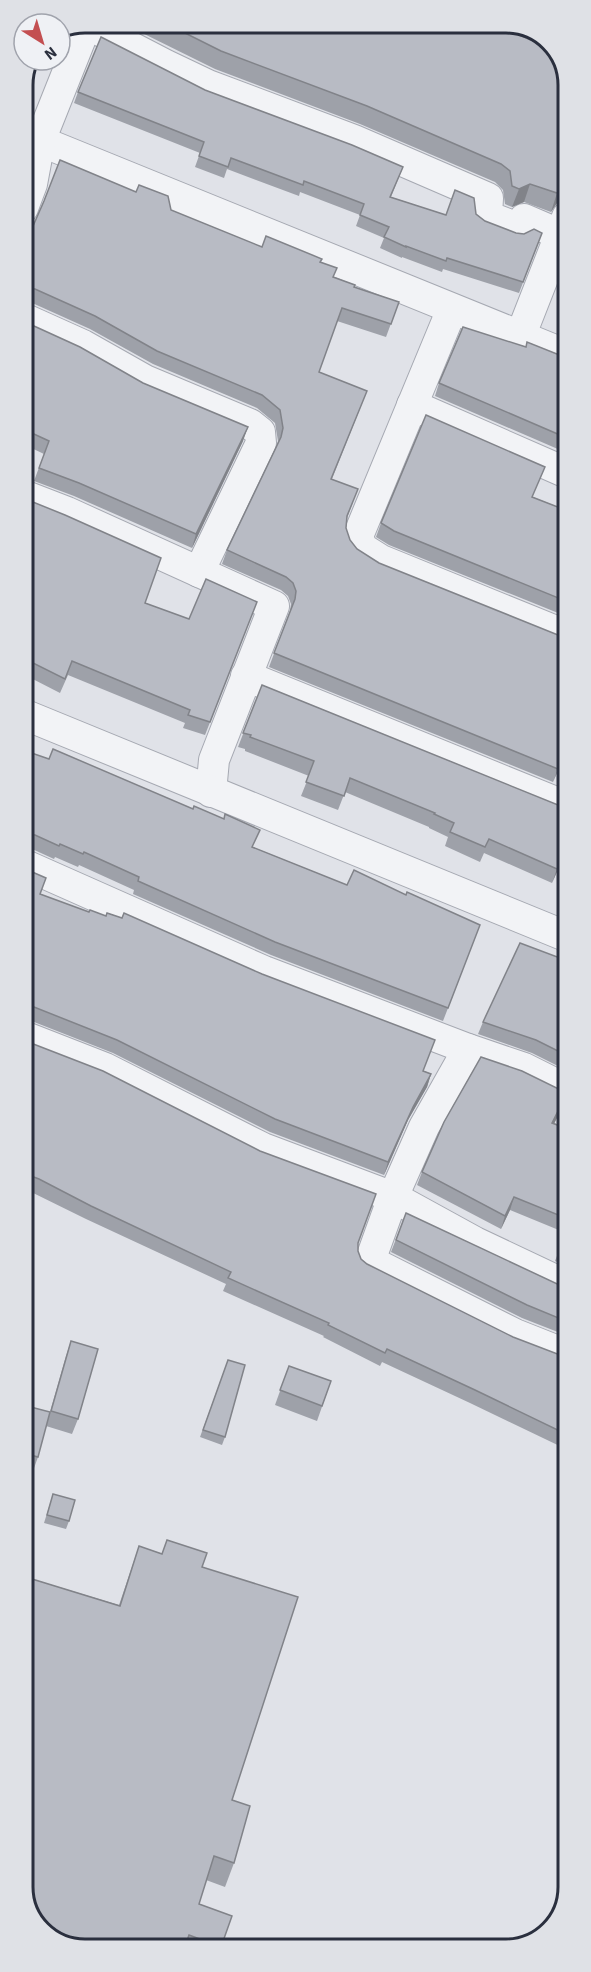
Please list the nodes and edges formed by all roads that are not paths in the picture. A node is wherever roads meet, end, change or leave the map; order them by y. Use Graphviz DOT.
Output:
graph roads {
  1 [pos="82,33"];
  2 [pos="105,33"];
  3 [pos="40,141"];
  4 [pos="33,166"];
  5 [pos="558,224"];
  6 [pos="558,238"];
  7 [pos="452,309"];
  8 [pos="33,322"];
  9 [pos="520,337"];
  10 [pos="558,352"];
  11 [pos="412,405"];
  12 [pos="558,468"];
  13 [pos="33,499"];
  14 [pos="199,572"];
  15 [pos="558,632"];
  16 [pos="246,676"];
  17 [pos="33,718"];
  18 [pos="211,792"];
  19 [pos="558,803"];
  20 [pos="33,868"];
  21 [pos="558,934"];
  22 [pos="33,1040"];
  23 [pos="468,1049"];
  24 [pos="558,1085"];
  25 [pos="393,1197"];
  26 [pos="558,1281"];
  27 [pos="558,1351"];
  1 -- 3 [label="street"];
  2 -- 5 [label="street"];
  3 -- 4 [label="street"];
  3 -- 7 [label="street"];
  6 -- 9 [label="street"];
  7 -- 9 [label="street"];
  7 -- 11 [label="street"];
  8 -- 14 [label="street"];
  9 -- 10 [label="street"];
  11 -- 12 [label="street"];
  11 -- 15 [label="street"];
  13 -- 14 [label="street"];
  14 -- 16 [label="street"];
  16 -- 18 [label="street"];
  16 -- 19 [label="street"];
  17 -- 18 [label="street"];
  18 -- 21 [label="street"];
  20 -- 23 [label="street"];
  22 -- 25 [label="street"];
  23 -- 24 [label="street"];
  23 -- 25 [label="street"];
  25 -- 26 [label="street"];
  25 -- 27 [label="street"];
}
